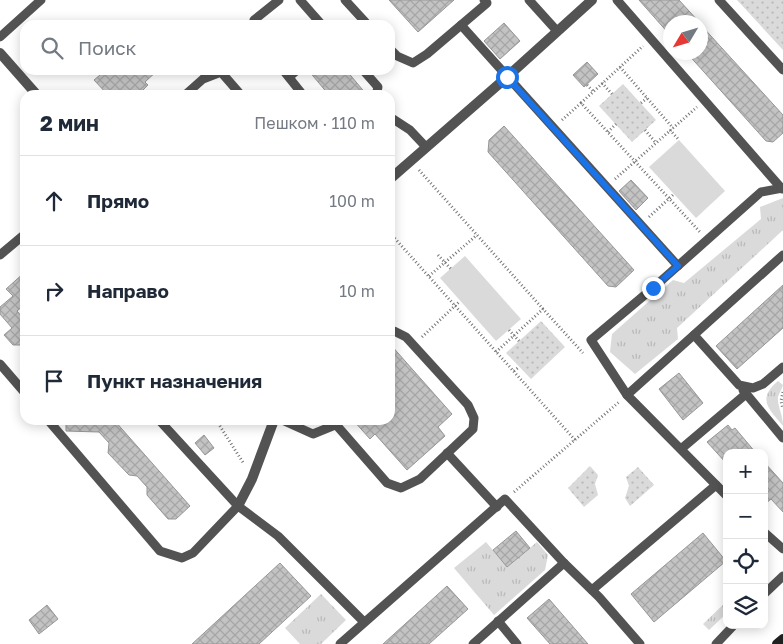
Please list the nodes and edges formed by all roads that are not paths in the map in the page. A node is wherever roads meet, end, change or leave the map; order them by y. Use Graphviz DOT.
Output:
graph roads {
  1 [pos="41,0"];
  2 [pos="279,0"];
  3 [pos="300,0"];
  4 [pos="345,0"];
  5 [pos="484,0"];
  6 [pos="529,0"];
  7 [pos="592,0"];
  8 [pos="617,0"];
  9 [pos="719,0"];
  10 [pos="254,20"];
  11 [pos="318,20"];
  12 [pos="363,20"];
  13 [pos="461,25"];
  14 [pos="557,31"];
  15 [pos="0,37"];
  16 [pos="0,53"];
  17 [pos="395,54"];
  18 [pos="783,70"];
  19 [pos="213,75"];
  20 [pos="224,75"];
  21 [pos="287,75"];
  22 [pos="367,75"];
  23 [pos="507,77"];
  24 [pos="33,90"];
  25 [pos="190,90"];
  26 [pos="237,90"];
  27 [pos="299,90"];
  28 [pos="377,90"];
  29 [pos="395,120"];
  30 [pos="426,147"];
  31 [pos="395,174"];
  32 [pos="783,189"];
  33 [pos="20,238"];
  34 [pos="0,255"];
  35 [pos="783,255"];
  36 [pos="678,266"];
  37 [pos="395,332"];
  38 [pos="694,336"];
  39 [pos="0,364"];
  40 [pos="783,367"];
  41 [pos="739,386"];
  42 [pos="20,387"];
  43 [pos="746,394"];
  44 [pos="627,395"];
  45 [pos="52,425"];
  46 [pos="164,425"];
  47 [pos="272,425"];
  48 [pos="293,425"];
  49 [pos="328,425"];
  50 [pos="336,425"];
  51 [pos="783,438"];
  52 [pos="680,449"];
  53 [pos="448,453"];
  54 [pos="716,485"];
  55 [pos="725,494"];
  56 [pos="238,506"];
  57 [pos="497,507"];
  58 [pos="768,536"];
  59 [pos="783,549"];
  60 [pos="564,563"];
  61 [pos="783,576"];
  62 [pos="592,590"];
  63 [pos="768,590"];
  64 [pos="498,621"];
  65 [pos="364,622"];
  66 [pos="730,629"];
  67 [pos="783,639"];
  68 [pos="340,644"];
  69 [pos="473,644"];
  70 [pos="517,644"];
  71 [pos="640,644"];
  72 [pos="716,644"];
  73 [pos="777,644"];
  1 -- 15 [label="lane"];
  2 -- 10 [label="lane"];
  3 -- 11 [label="lane"];
  4 -- 12 [label="lane"];
  5 -- 13 [label="lane"];
  6 -- 14 [label="lane"];
  7 -- 14 [label="street"];
  8 -- 32 [label="lane"];
  9 -- 18 [label="lane"];
  13 -- 17 [label="lane"];
  13 -- 23 [label="lane"];
  14 -- 23 [label="street"];
  16 -- 24 [label="street"];
  19 -- 25 [label="lane"];
  20 -- 26 [label="lane"];
  21 -- 27 [label="lane"];
  22 -- 28 [label="lane"];
  23 -- 30 [label="street"];
  23 -- 36 [label="lane"];
  29 -- 30 [label="lane"];
  30 -- 31 [label="street"];
  32 -- 36 [label="lane"];
  33 -- 34 [label="lane"];
  35 -- 38 [label="lane"];
  36 -- 44 [label="lane"];
  37 -- 53 [label="lane"];
  38 -- 41 [label="lane"];
  38 -- 44 [label="lane"];
  39 -- 42 [label="lane"];
  40 -- 41 [label="lane"];
  41 -- 43 [label="lane"];
  43 -- 51 [label="lane"];
  43 -- 52 [label="lane"];
  44 -- 52 [label="lane"];
  45 -- 56 [label="lane"];
  46 -- 56 [label="lane"];
  47 -- 56 [label="street"];
  48 -- 49 [label="lane"];
  50 -- 53 [label="lane"];
  52 -- 54 [label="lane"];
  53 -- 57 [label="lane"];
  54 -- 55 [label="lane"];
  54 -- 62 [label="lane"];
  56 -- 65 [label="lane"];
  57 -- 60 [label="lane"];
  57 -- 65 [label="lane"];
  58 -- 59 [label="lane"];
  60 -- 62 [label="lane"];
  60 -- 64 [label="lane"];
  61 -- 63 [label="lane"];
  62 -- 71 [label="lane"];
  64 -- 69 [label="lane"];
  64 -- 70 [label="lane"];
  65 -- 68 [label="lane"];
  66 -- 72 [label="lane"];
  67 -- 73 [label="street"];
}
